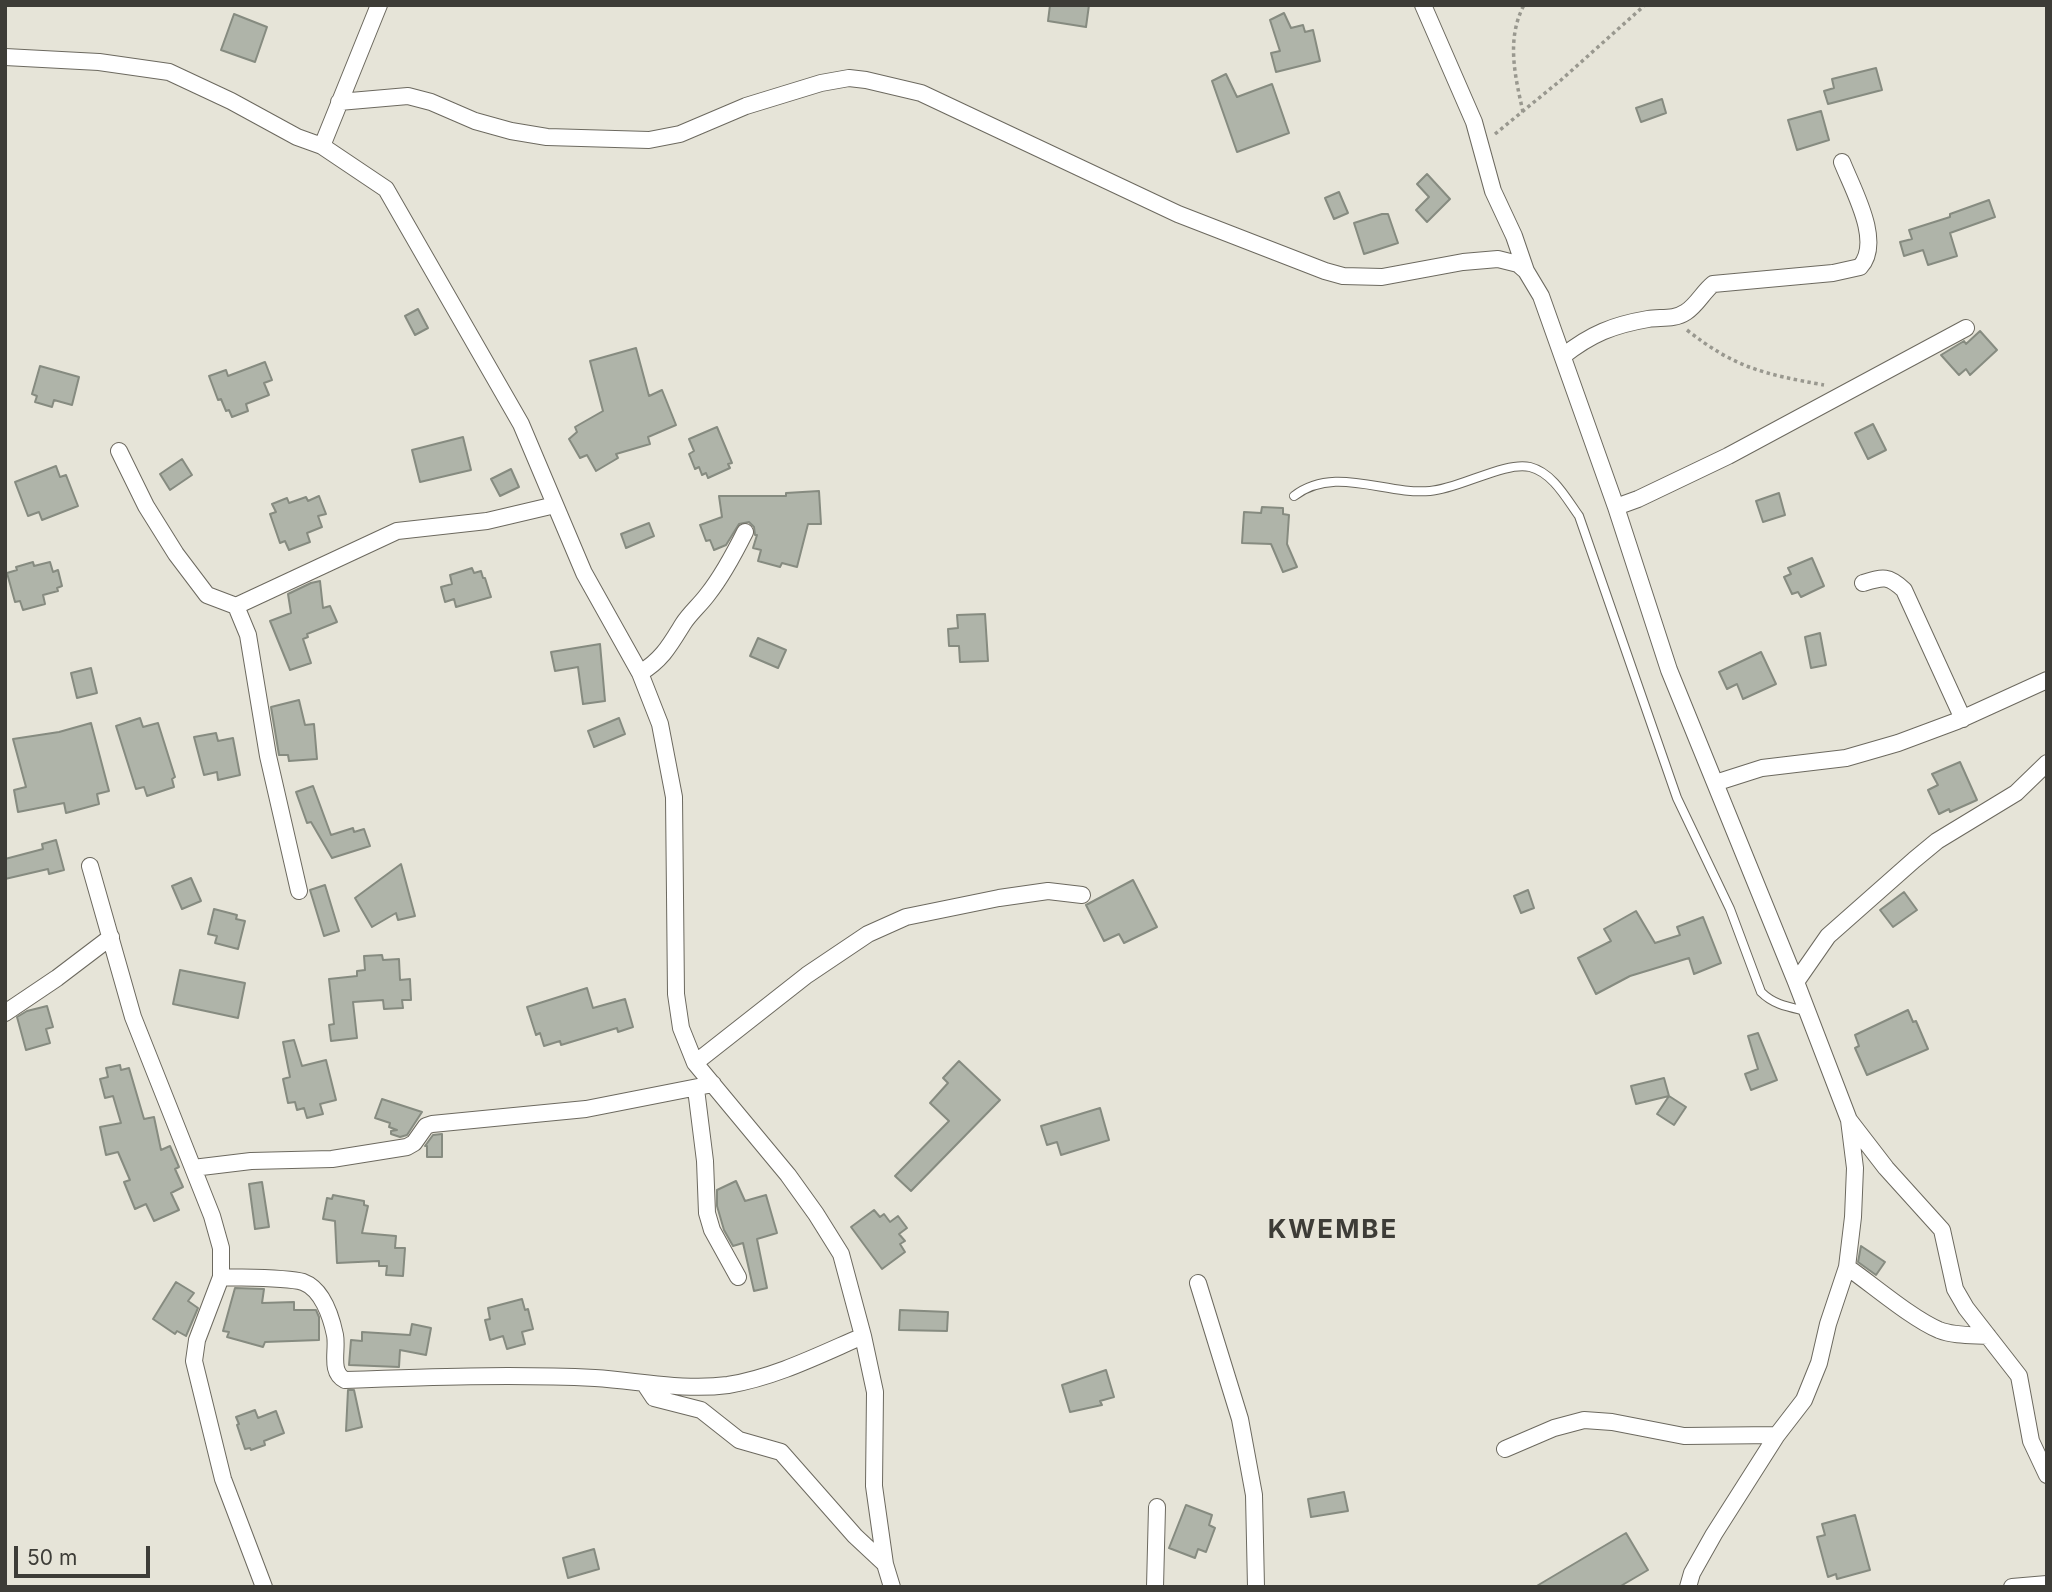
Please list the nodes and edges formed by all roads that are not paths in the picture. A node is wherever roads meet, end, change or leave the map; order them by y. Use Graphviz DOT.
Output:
graph roads {
  1 [pos="379,5"];
  2 [pos="1423,5"];
  3 [pos="5,57"];
  4 [pos="338,102"];
  5 [pos="322,146"];
  6 [pos="1842,162"];
  7 [pos="1526,271"];
  8 [pos="1966,328"];
  9 [pos="1563,356"];
  10 [pos="119,451"];
  11 [pos="1294,496"];
  12 [pos="555,505"];
  13 [pos="1616,507"];
  14 [pos="745,532"];
  15 [pos="1863,583"];
  16 [pos="236,606"];
  17 [pos="640,673"];
  18 [pos="2047,680"];
  19 [pos="1963,719"];
  20 [pos="2047,764"];
  21 [pos="1715,783"];
  22 [pos="90,866"];
  23 [pos="299,891"];
  24 [pos="1082,895"];
  25 [pos="111,937"];
  26 [pos="1796,982"];
  27 [pos="1806,1011"];
  28 [pos="5,1013"];
  29 [pos="695,1063"];
  30 [pos="713,1084"];
  31 [pos="696,1089"];
  32 [pos="1849,1120"];
  33 [pos="193,1168"];
  34 [pos="1847,1266"];
  35 [pos="221,1277"];
  36 [pos="738,1277"];
  37 [pos="1198,1283"];
  38 [pos="863,1336"];
  39 [pos="1988,1336"];
  40 [pos="644,1383"];
  41 [pos="1777,1436"];
  42 [pos="1505,1449"];
  43 [pos="2047,1475"];
  44 [pos="1157,1507"];
  45 [pos="885,1564"];
  46 [pos="2047,1584"];
  47 [pos="264,1587"];
  48 [pos="892,1587"];
  49 [pos="1155,1587"];
  50 [pos="1256,1587"];
  51 [pos="1688,1587"];
  52 [pos="2012,1587"];
  1 -- 4 [label="street"];
  2 -- 7 [label="street"];
  3 -- 5 [label="street"];
  4 -- 5 [label="street"];
  4 -- 7 [label="street"];
  5 -- 12 [label="street"];
  6 -- 9 [label="street"];
  7 -- 9 [label="street"];
  8 -- 13 [label="street"];
  9 -- 13 [label="street"];
  10 -- 16 [label="street"];
  11 -- 27 [label="lane"];
  12 -- 16 [label="street"];
  12 -- 17 [label="street"];
  13 -- 21 [label="street"];
  14 -- 17 [label="street"];
  15 -- 19 [label="street"];
  16 -- 23 [label="street"];
  17 -- 29 [label="street"];
  18 -- 19 [label="street"];
  19 -- 21 [label="street"];
  20 -- 26 [label="street"];
  21 -- 26 [label="street"];
  22 -- 25 [label="street"];
  24 -- 29 [label="street"];
  25 -- 28 [label="street"];
  25 -- 33 [label="street"];
  26 -- 27 [label="street"];
  27 -- 32 [label="street"];
  29 -- 30 [label="street"];
  30 -- 31 [label="street"];
  30 -- 38 [label="street"];
  31 -- 33 [label="street"];
  31 -- 36 [label="street"];
  32 -- 34 [label="street"];
  32 -- 39 [label="street"];
  33 -- 35 [label="street"];
  34 -- 39 [label="street"];
  34 -- 41 [label="street"];
  35 -- 40 [label="street"];
  35 -- 47 [label="street"];
  37 -- 50 [label="street"];
  38 -- 40 [label="street"];
  38 -- 45 [label="street"];
  39 -- 43 [label="street"];
  40 -- 45 [label="street"];
  41 -- 42 [label="street"];
  41 -- 51 [label="street"];
  44 -- 49 [label="street"];
  45 -- 48 [label="street"];
  46 -- 52 [label="street"];
}
